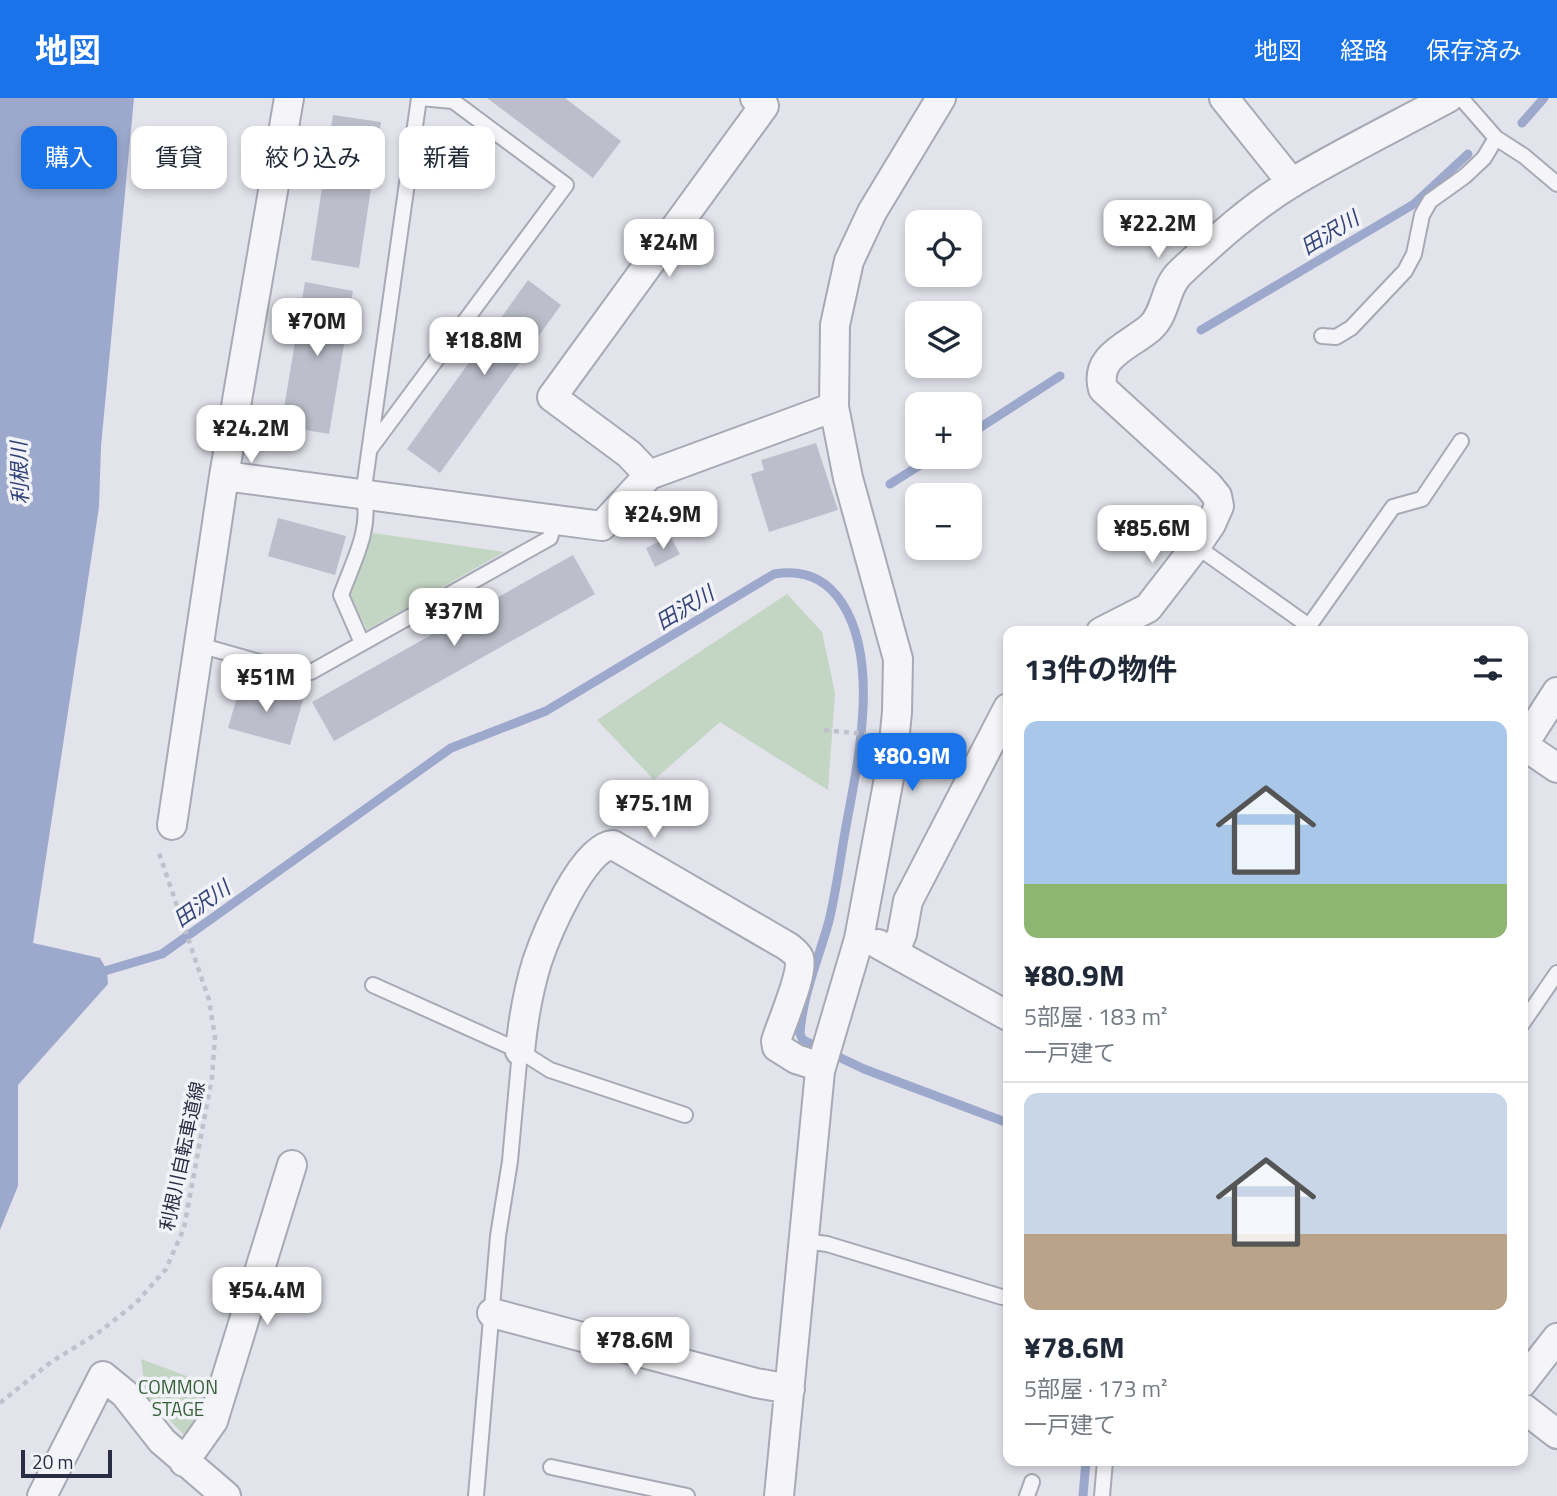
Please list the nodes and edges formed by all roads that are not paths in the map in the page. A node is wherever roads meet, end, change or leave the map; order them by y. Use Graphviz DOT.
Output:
graph roads {
  1 [pos="289,98"];
  2 [pos="420,98"];
  3 [pos="755,98"];
  4 [pos="941,98"];
  5 [pos="1224,98"];
  6 [pos="1448,98"];
  7 [pos="1461,98"];
  8 [pos="1496,138"];
  9 [pos="1292,183"];
  10 [pos="1557,184"];
  11 [pos="1322,336"];
  12 [pos="834,407"];
  13 [pos="1461,441"];
  14 [pos="369,450"];
  15 [pos="649,475"];
  16 [pos="225,476"];
  17 [pos="363,495"];
  18 [pos="555,520"];
  19 [pos="1196,546"];
  20 [pos="1113,626"];
  21 [pos="1305,626"];
  22 [pos="1311,626"];
  23 [pos="362,643"];
  24 [pos="199,645"];
  25 [pos="1557,692"];
  26 [pos="1003,718"];
  27 [pos="1528,737"];
  28 [pos="1528,748"];
  29 [pos="1557,768"];
  30 [pos="172,825"];
  31 [pos="859,939"];
  32 [pos="895,951"];
  33 [pos="1557,973"];
  34 [pos="373,985"];
  35 [pos="1003,1013"];
  36 [pos="1528,1015"];
  37 [pos="520,1051"];
  38 [pos="821,1067"];
  39 [pos="685,1115"];
  40 [pos="292,1165"];
  41 [pos="804,1241"];
  42 [pos="1002,1297"];
  43 [pos="492,1313"];
  44 [pos="1557,1338"];
  45 [pos="1528,1374"];
  46 [pos="789,1389"];
  47 [pos="1528,1412"];
  48 [pos="1557,1434"];
  49 [pos="184,1462"];
  50 [pos="551,1466"];
  51 [pos="1105,1466"];
  52 [pos="42,1496"];
  53 [pos="226,1496"];
  54 [pos="476,1496"];
  55 [pos="687,1496"];
  56 [pos="779,1496"];
  57 [pos="1102,1496"];
  1 -- 16 [label="street"];
  2 -- 14 [label="lane"];
  2 -- 14 [label="lane"];
  3 -- 15 [label="street"];
  4 -- 12 [label="street"];
  5 -- 9 [label="street"];
  6 -- 9 [label="street"];
  7 -- 8 [label="lane"];
  8 -- 10 [label="lane"];
  8 -- 11 [label="lane"];
  9 -- 19 [label="street"];
  12 -- 15 [label="street"];
  12 -- 31 [label="street"];
  13 -- 22 [label="lane"];
  14 -- 17 [label="lane"];
  15 -- 18 [label="street"];
  16 -- 17 [label="street"];
  16 -- 24 [label="street"];
  17 -- 18 [label="street"];
  17 -- 23 [label="lane"];
  18 -- 23 [label="lane"];
  19 -- 20 [label="street"];
  19 -- 21 [label="lane"];
  23 -- 24 [label="lane"];
  24 -- 30 [label="street"];
  25 -- 27 [label="street"];
  26 -- 32 [label="street"];
  28 -- 29 [label="street"];
  31 -- 32 [label="street"];
  31 -- 38 [label="street"];
  32 -- 35 [label="street"];
  33 -- 36 [label="lane"];
  34 -- 37 [label="lane"];
  37 -- 38 [label="street"];
  37 -- 39 [label="lane"];
  37 -- 43 [label="lane"];
  38 -- 41 [label="street"];
  40 -- 49 [label="street"];
  41 -- 42 [label="lane"];
  41 -- 46 [label="street"];
  43 -- 46 [label="street"];
  43 -- 54 [label="lane"];
  44 -- 45 [label="street"];
  46 -- 56 [label="street"];
  47 -- 48 [label="street"];
  49 -- 52 [label="street"];
  49 -- 53 [label="street"];
  50 -- 55 [label="lane"];
  51 -- 57 [label="lane"];
}
